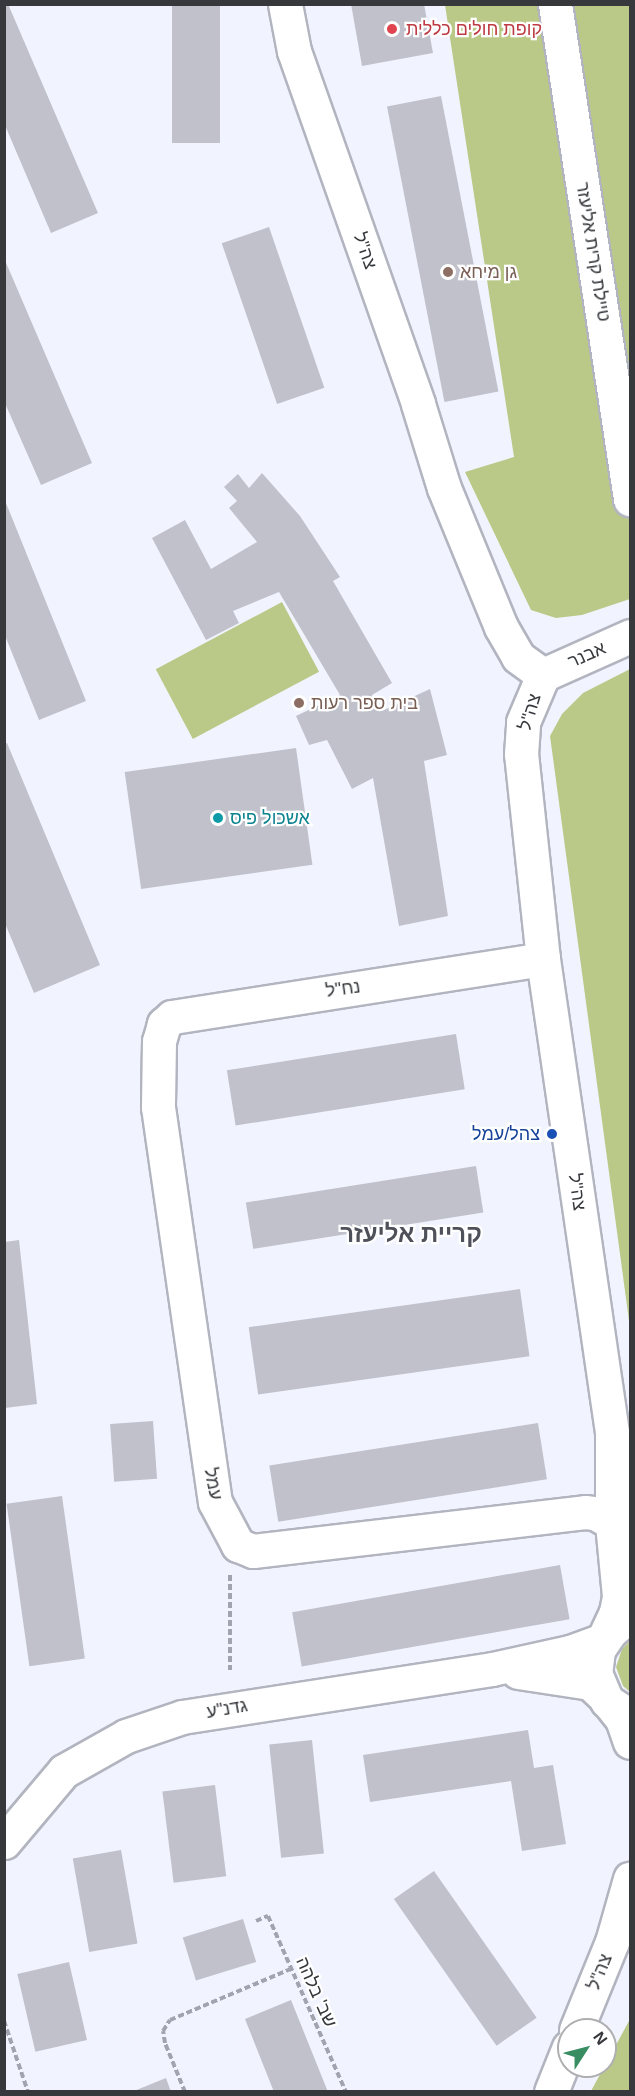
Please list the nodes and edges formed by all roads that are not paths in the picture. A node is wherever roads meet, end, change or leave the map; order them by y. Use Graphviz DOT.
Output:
graph roads {
  1 [pos="285,4"];
  2 [pos="555,4"];
  3 [pos="630,499"];
  4 [pos="630,636"];
  5 [pos="543,675"];
  6 [pos="543,959"];
  7 [pos="159,1041"];
  8 [pos="612,1432"];
  9 [pos="630,1487"];
  10 [pos="612,1522"];
  11 [pos="630,1619"];
  12 [pos="603,1640"];
  13 [pos="492,1669"];
  14 [pos="615,1706"];
  15 [pos="630,1742"];
  16 [pos="4,1842"];
  17 [pos="630,1879"];
  18 [pos="581,2018"];
  19 [pos="557,2075"];
  20 [pos="550,2091"];
  1 -- 5 [label="street, צה\"ל"];
  2 -- 3 [label="street, טיילת קרית אליעזר"];
  4 -- 5 [label="street, אבנר"];
  5 -- 6 [label="street, צה\"ל"];
  6 -- 7 [label="street, נח\"ל"];
  6 -- 8 [label="street, צה\"ל"];
  7 -- 10 [label="street, עמל"];
  8 -- 9 [label="street, צה\"ל"];
  8 -- 10 [label="street, צה\"ל"];
  10 -- 12 [label="street, צה\"ל"];
  11 -- 12 [label="street"];
  12 -- 13 [label="street, גדנ\"ע"];
  12 -- 14 [label="street, צה\"ל"];
  13 -- 14 [label="street, גדנ\"ע"];
  13 -- 16 [label="street, גדנ\"ע"];
  14 -- 15 [label="street"];
  17 -- 18 [label="street, צה\"ל"];
  19 -- 20 [label="street"];
}
